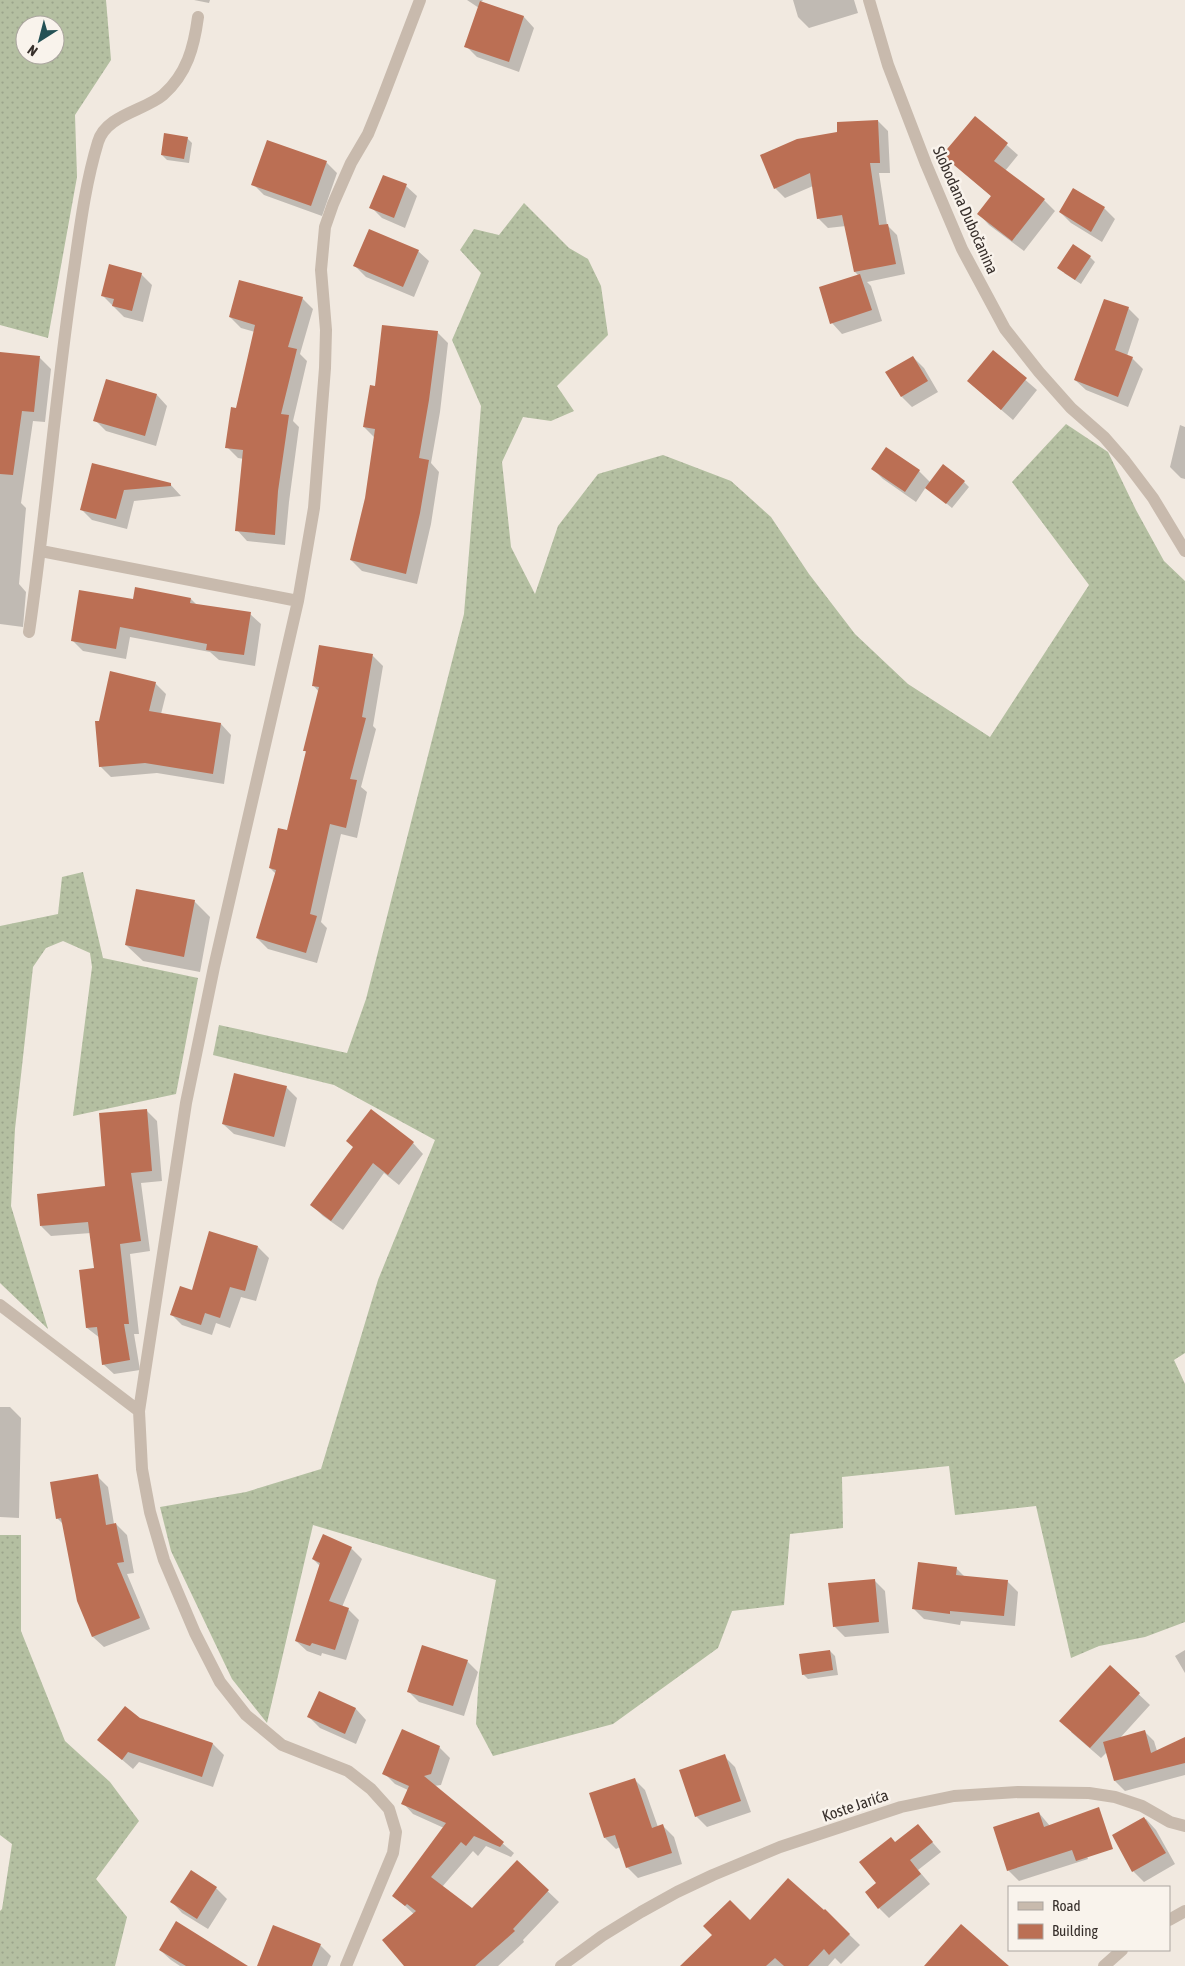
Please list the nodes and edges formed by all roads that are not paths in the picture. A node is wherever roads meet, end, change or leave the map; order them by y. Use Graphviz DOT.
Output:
graph roads {
  1 [pos="420,0"];
  2 [pos="869,0"];
  3 [pos="198,18"];
  4 [pos="41,551"];
  5 [pos="1185,551"];
  6 [pos="298,601"];
  7 [pos="29,632"];
  8 [pos="0,1305"];
  9 [pos="139,1411"];
  10 [pos="1185,1826"];
  11 [pos="1185,1911"];
  12 [pos="1170,1919"];
  13 [pos="1121,1951"];
  14 [pos="346,1966"];
  15 [pos="561,1966"];
  16 [pos="1105,1966"];
  1 -- 6 [label="street"];
  2 -- 5 [label="street, Slobodana Dubočanina"];
  3 -- 4 [label="street"];
  4 -- 6 [label="street"];
  4 -- 7 [label="street"];
  6 -- 9 [label="street"];
  8 -- 9 [label="street"];
  9 -- 14 [label="street"];
  10 -- 15 [label="street, Koste Jarića"];
  11 -- 12 [label="street"];
  13 -- 16 [label="street"];
}
